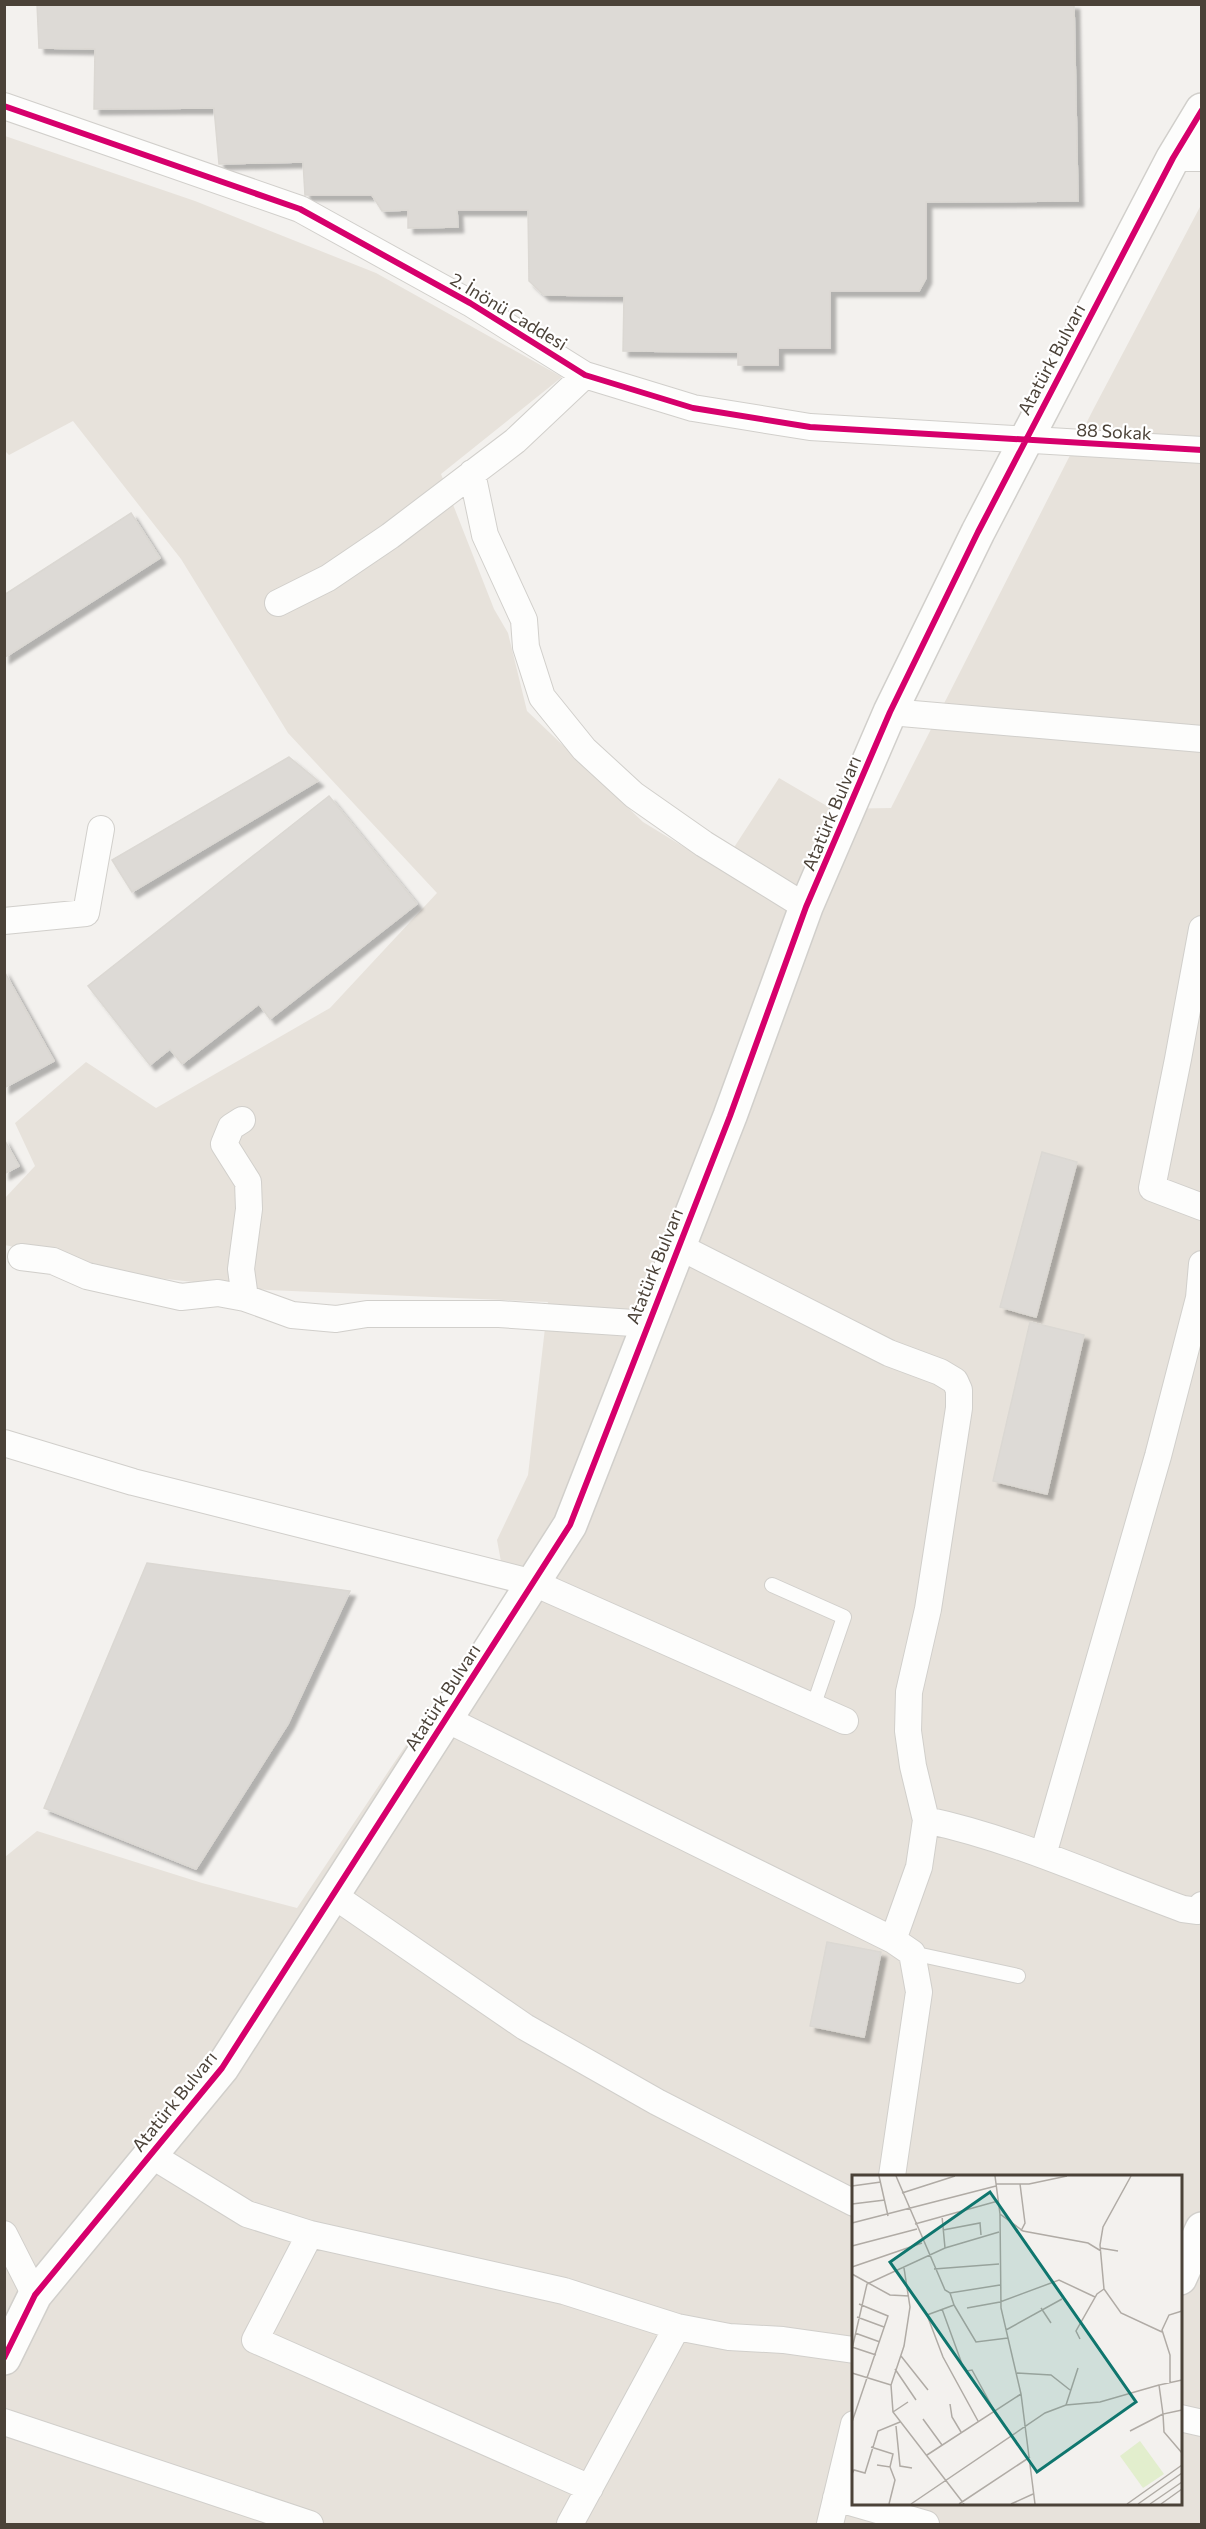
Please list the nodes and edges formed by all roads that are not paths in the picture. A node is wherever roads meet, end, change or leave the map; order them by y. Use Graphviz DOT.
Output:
graph roads {
  1 [pos="4,106"];
  2 [pos="1202,110"];
  3 [pos="1187,158"];
  4 [pos="585,375"];
  5 [pos="1025,441"];
  6 [pos="1202,450"];
  7 [pos="472,474"];
  8 [pos="278,603"];
  9 [pos="890,712"];
  10 [pos="1201,743"];
  11 [pos="101,829"];
  12 [pos="806,908"];
  13 [pos="4,921"];
  14 [pos="1202,929"];
  15 [pos="242,1120"];
  16 [pos="1202,1208"];
  17 [pos="678,1246"];
  18 [pos="21,1257"];
  19 [pos="1202,1264"];
  20 [pos="245,1298"];
  21 [pos="648,1324"];
  22 [pos="4,1443"];
  23 [pos="534,1583"];
  24 [pos="772,1585"];
  25 [pos="813,1707"];
  26 [pos="446,1719"];
  27 [pos="844,1721"];
  28 [pos="926,1820"];
  29 [pos="1043,1855"];
  30 [pos="333,1895"];
  31 [pos="1202,1905"];
  32 [pos="902,1947"];
  33 [pos="1018,1976"];
  34 [pos="151,2154"];
  35 [pos="892,2175"];
  36 [pos="852,2202"];
  37 [pos="1202,2229"];
  38 [pos="4,2234"];
  39 [pos="310,2234"];
  40 [pos="1182,2274"];
  41 [pos="35,2295"];
  42 [pos="677,2327"];
  43 [pos="852,2350"];
  44 [pos="4,2358"];
  45 [pos="1182,2418"];
  46 [pos="4,2422"];
  47 [pos="1202,2423"];
  48 [pos="852,2432"];
  49 [pos="590,2488"];
  50 [pos="836,2498"];
  51 [pos="852,2503"];
  52 [pos="860,2505"];
  53 [pos="310,2524"];
  54 [pos="570,2524"];
  55 [pos="830,2524"];
  56 [pos="926,2524"];
  1 -- 4 [label="street, 2. İnönü Caddesi"];
  2 -- 3 [label="street, Atatürk Bulvarı"];
  3 -- 5 [label="street, Atatürk Bulvarı"];
  4 -- 5 [label="street, 2. İnönü Caddesi"];
  4 -- 7 [label="street"];
  5 -- 6 [label="street, 88 Sokak"];
  5 -- 9 [label="street, Atatürk Bulvarı"];
  7 -- 8 [label="street"];
  7 -- 12 [label="street"];
  9 -- 10 [label="street"];
  9 -- 12 [label="street, Atatürk Bulvarı"];
  11 -- 13 [label="street"];
  12 -- 17 [label="street, Atatürk Bulvarı"];
  14 -- 16 [label="street"];
  15 -- 20 [label="street"];
  17 -- 21 [label="street, Atatürk Bulvarı"];
  17 -- 28 [label="street"];
  18 -- 20 [label="street"];
  19 -- 29 [label="street"];
  20 -- 21 [label="street"];
  21 -- 23 [label="street, Atatürk Bulvarı"];
  22 -- 23 [label="street"];
  23 -- 25 [label="street"];
  23 -- 26 [label="street, Atatürk Bulvarı"];
  24 -- 25 [label="lane"];
  25 -- 27 [label="street"];
  26 -- 30 [label="street, Atatürk Bulvarı"];
  26 -- 32 [label="street"];
  28 -- 29 [label="street"];
  28 -- 32 [label="street"];
  29 -- 31 [label="street"];
  30 -- 34 [label="street, Atatürk Bulvarı"];
  30 -- 36 [label="street"];
  32 -- 33 [label="lane"];
  32 -- 35 [label="street"];
  34 -- 39 [label="street"];
  34 -- 41 [label="street, Atatürk Bulvarı"];
  37 -- 40 [label="street"];
  38 -- 41 [label="street"];
  39 -- 42 [label="street"];
  39 -- 49 [label="street"];
  41 -- 44 [label="street, Atatürk Bulvarı"];
  42 -- 43 [label="street"];
  42 -- 49 [label="street"];
  45 -- 47 [label="street"];
  46 -- 53 [label="street"];
  48 -- 50 [label="street"];
  49 -- 54 [label="street"];
  50 -- 51 [label="street"];
  50 -- 55 [label="street"];
  52 -- 56 [label="street"];
}
